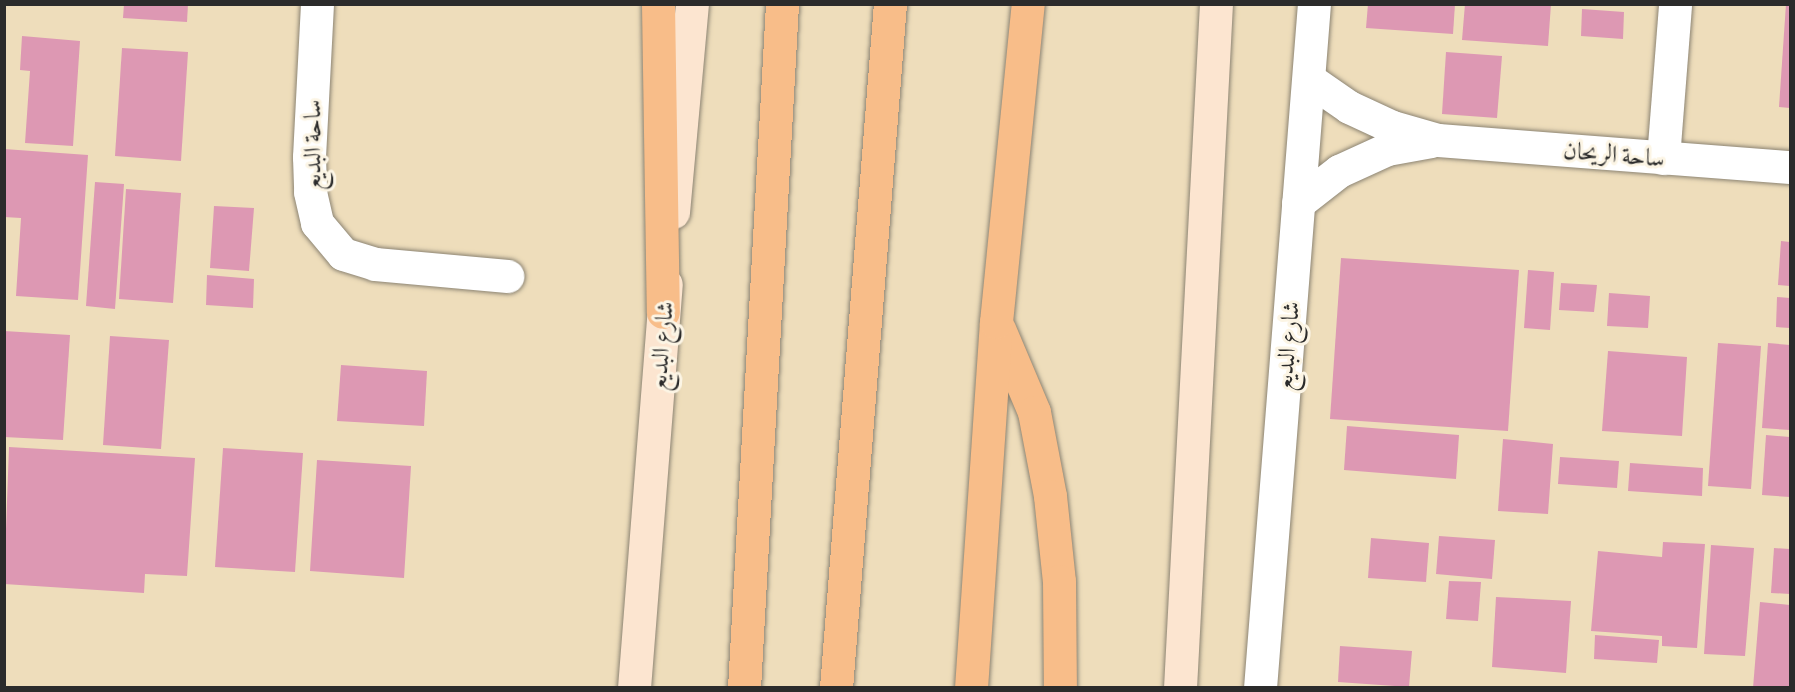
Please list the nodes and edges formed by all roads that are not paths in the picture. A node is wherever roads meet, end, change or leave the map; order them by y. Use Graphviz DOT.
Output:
graph roads {
  1 [pos="317,4"];
  2 [pos="658,4"];
  3 [pos="692,4"];
  4 [pos="782,4"];
  5 [pos="890,4"];
  6 [pos="1028,4"];
  7 [pos="1216,4"];
  8 [pos="1314,4"];
  9 [pos="1675,4"];
  10 [pos="1310,80"];
  11 [pos="1438,140"];
  12 [pos="1663,158"];
  13 [pos="1791,167"];
  14 [pos="1298,203"];
  15 [pos="507,276"];
  16 [pos="663,312"];
  17 [pos="996,322"];
  18 [pos="634,687"];
  19 [pos="744,687"];
  20 [pos="836,687"];
  21 [pos="971,687"];
  22 [pos="1060,687"];
  23 [pos="1180,687"];
  24 [pos="1260,687"];
  1 -- 15 [label="street, ساحة البديع"];
  2 -- 16 [label="highway"];
  3 -- 16 [label="main road, شارع البديع"];
  4 -- 19 [label="highway"];
  5 -- 20 [label="highway"];
  6 -- 17 [label="highway"];
  7 -- 23 [label="main road"];
  8 -- 10 [label="street, شارع البديع"];
  9 -- 12 [label="street"];
  10 -- 11 [label="street, ساحة الريحان"];
  10 -- 14 [label="street, شارع البديع"];
  11 -- 12 [label="street, ساحة الريحان"];
  11 -- 14 [label="street, ساحة الريحان"];
  12 -- 13 [label="street, ساحة الريحان"];
  14 -- 24 [label="street, شارع البديع"];
  16 -- 18 [label="main road, شارع البديع"];
  17 -- 21 [label="highway"];
  17 -- 22 [label="highway"];
}
